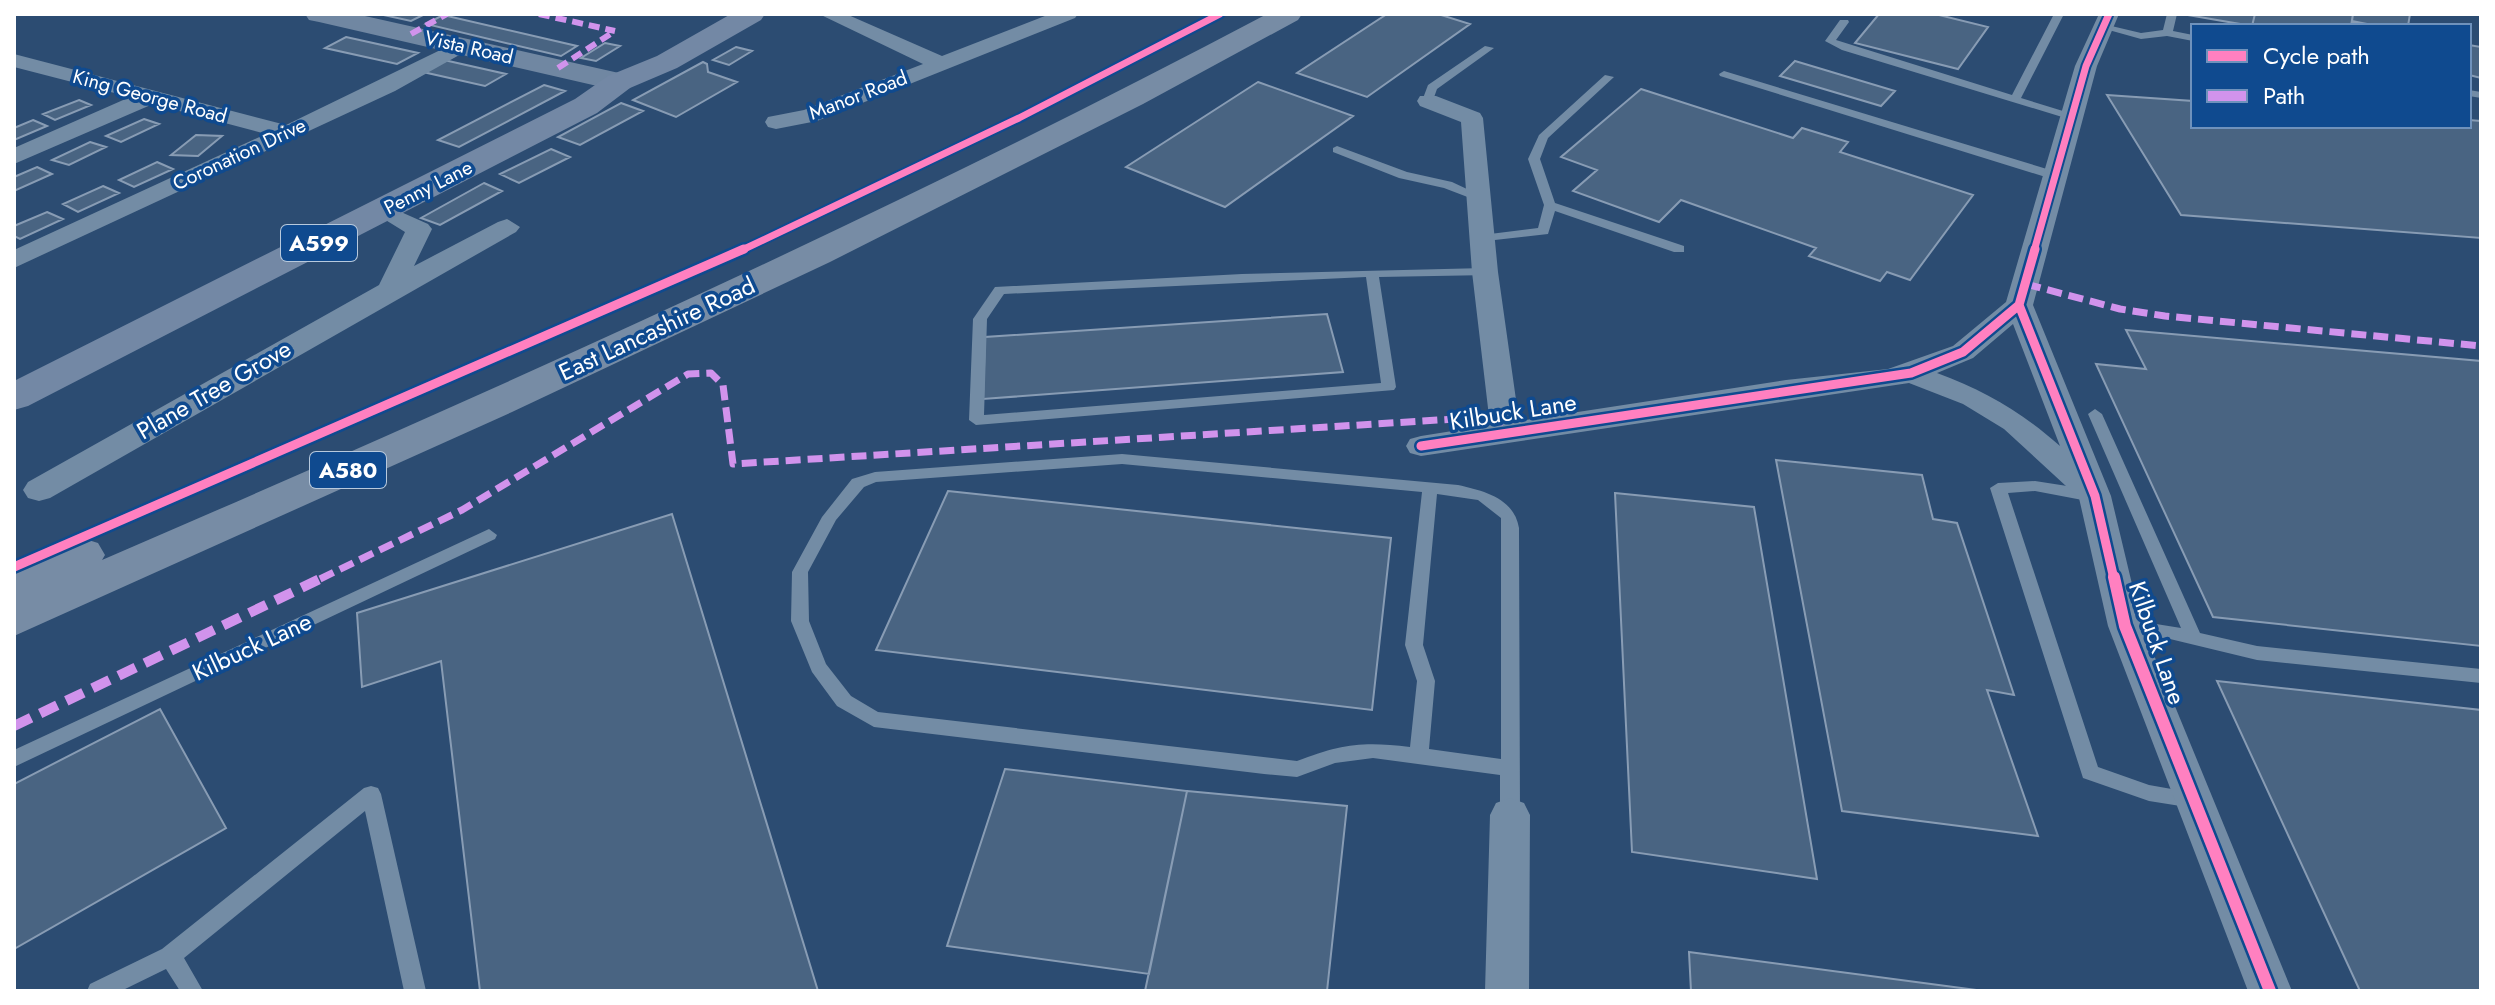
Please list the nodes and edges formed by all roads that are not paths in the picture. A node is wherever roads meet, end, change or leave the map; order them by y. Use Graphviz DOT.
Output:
graph roads {
  1 [pos="319,14"];
  2 [pos="751,14"];
  3 [pos="829,14"];
  4 [pos="1068,14"];
  5 [pos="1247,14"];
  6 [pos="1288,14"];
  7 [pos="2059,14"];
  8 [pos="2172,14"];
  9 [pos="1032,19"];
  10 [pos="2106,21"];
  11 [pos="1844,22"];
  12 [pos="2167,33"];
  13 [pos="2191,38"];
  14 [pos="463,45"];
  15 [pos="1489,48"];
  16 [pos="16,62"];
  17 [pos="939,63"];
  18 [pos="1724,74"];
  19 [pos="1609,77"];
  20 [pos="619,82"];
  21 [pos="152,96"];
  22 [pos="2015,99"];
  23 [pos="1428,101"];
  24 [pos="2072,117"];
  25 [pos="776,122"];
  26 [pos="287,132"];
  27 [pos="1337,150"];
  28 [pos="14,157"];
  29 [pos="2056,176"];
  30 [pos="1478,197"];
  31 [pos="1550,205"];
  32 [pos="383,211"];
  33 [pos="507,227"];
  34 [pos="1482,239"];
  35 [pos="1679,249"];
  36 [pos="14,260"];
  37 [pos="1485,272"];
  38 [pos="1372,273"];
  39 [pos="740,278"];
  40 [pos="390,290"];
  41 [pos="682,305"];
  42 [pos="2019,305"];
  43 [pos="1911,373"];
  44 [pos="14,397"];
  45 [pos="2095,414"];
  46 [pos="1506,433"];
  47 [pos="1421,446"];
  48 [pos="1430,487"];
  49 [pos="39,490"];
  50 [pos="2095,496"];
  51 [pos="489,535"];
  52 [pos="14,584"];
  53 [pos="14,618"];
  54 [pos="2125,626"];
  55 [pos="2194,638"];
  56 [pos="2481,676"];
  57 [pos="1419,755"];
  58 [pos="14,759"];
  59 [pos="1510,768"];
  60 [pos="2194,800"];
  61 [pos="1510,815"];
  62 [pos="170,956"];
  63 [pos="98,991"];
  64 [pos="192,991"];
  65 [pos="415,991"];
  66 [pos="1507,991"];
  67 [pos="2270,991"];
  1 -- 14 [label="main road, Vista Road"];
  2 -- 20 [label="main road, Penny Lane / A599"];
  3 -- 17 [label="street, Manor Road"];
  4 -- 9 [label="street, Manor Road"];
  5 -- 39 [label="highway, East Lancashire Road / A580"];
  6 -- 39 [label="highway, East Lancashire Road / A580"];
  7 -- 22 [label="lane"];
  8 -- 12 [label="lane"];
  9 -- 17 [label="street, Manor Road"];
  10 -- 12 [label="lane"];
  10 -- 24 [label="street"];
  11 -- 22 [label="lane"];
  12 -- 13 [label="lane"];
  14 -- 20 [label="main road, Vista Road"];
  14 -- 26 [label="street, Coronation Drive"];
  15 -- 23 [label="lane"];
  16 -- 21 [label="street, King George Road"];
  17 -- 25 [label="street, Manor Road"];
  18 -- 29 [label="lane"];
  19 -- 31 [label="lane"];
  20 -- 32 [label="main road, Penny Lane / A599"];
  21 -- 26 [label="street, King George Road"];
  21 -- 28 [label="street"];
  22 -- 24 [label="lane"];
  23 -- 30 [label="street, Kilbuck Lane"];
  24 -- 29 [label="street"];
  26 -- 36 [label="street, Coronation Drive"];
  27 -- 30 [label="lane"];
  29 -- 42 [label="street"];
  30 -- 34 [label="street, Kilbuck Lane"];
  31 -- 34 [label="lane"];
  31 -- 35 [label="lane"];
  32 -- 40 [label="street"];
  32 -- 44 [label="main road, Penny Lane / A599"];
  33 -- 40 [label="street, Plane Tree Grove"];
  34 -- 37 [label="street, Kilbuck Lane"];
  37 -- 38 [label="lane"];
  37 -- 46 [label="street, Kilbuck Lane"];
  38 -- 38 [label="lane"];
  39 -- 41 [label="highway, East Lancashire Road / A580"];
  40 -- 49 [label="street, Plane Tree Grove"];
  41 -- 52 [label="highway, East Lancashire Road / A580"];
  41 -- 53 [label="highway, East Lancashire Road / A580"];
  42 -- 43 [label="street, Kilbuck Lane"];
  42 -- 50 [label="street, Kilbuck Lane"];
  43 -- 46 [label="street, Kilbuck Lane"];
  43 -- 50 [label="street, Kilbuck Lane"];
  45 -- 55 [label="lane"];
  46 -- 47 [label="street, Kilbuck Lane"];
  48 -- 57 [label="lane"];
  48 -- 57 [label="lane"];
  48 -- 59 [label="lane"];
  50 -- 54 [label="street, Kilbuck Lane"];
  50 -- 60 [label="lane"];
  51 -- 58 [label="lane, Kilbuck Lane"];
  54 -- 55 [label="lane"];
  54 -- 60 [label="street, Kilbuck Lane"];
  55 -- 56 [label="lane"];
  57 -- 59 [label="lane"];
  59 -- 61 [label="lane"];
  60 -- 67 [label="street, Kilbuck Lane"];
  61 -- 66 [label="street"];
  62 -- 63 [label="lane"];
  62 -- 64 [label="lane"];
  62 -- 65 [label="lane"];
}
